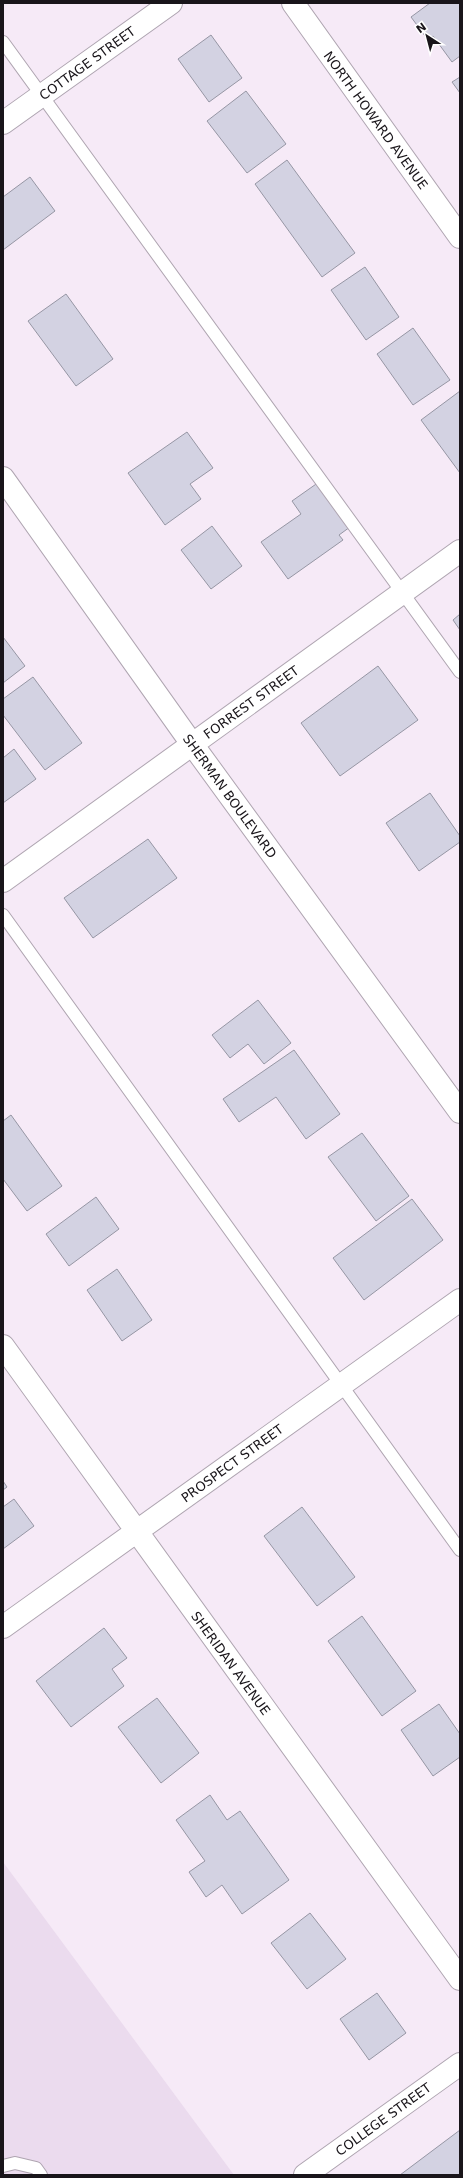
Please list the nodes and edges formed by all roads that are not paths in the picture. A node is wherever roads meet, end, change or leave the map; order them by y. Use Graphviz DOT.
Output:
graph roads {
  1 [pos="171,3"];
  2 [pos="293,3"];
  3 [pos="3,42"];
  4 [pos="42,96"];
  5 [pos="3,123"];
  6 [pos="460,237"];
  7 [pos="3,478"];
  8 [pos="460,551"];
  9 [pos="402,593"];
  10 [pos="460,672"];
  11 [pos="192,744"];
  12 [pos="3,881"];
  13 [pos="3,915"];
  14 [pos="460,1112"];
  15 [pos="460,1300"];
  16 [pos="3,1346"];
  17 [pos="341,1384"];
  18 [pos="136,1532"];
  19 [pos="460,1550"];
  20 [pos="3,1627"];
  21 [pos="460,1979"];
  22 [pos="460,2064"];
  23 [pos="3,2166"];
  24 [pos="42,2175"];
  25 [pos="305,2175"];
  1 -- 4 [label="street, COTTAGE STREET"];
  2 -- 6 [label="street, NORTH HOWARD AVENUE"];
  3 -- 4 [label="lane"];
  4 -- 5 [label="street, COTTAGE STREET"];
  4 -- 9 [label="lane"];
  7 -- 11 [label="street, SHERMAN BOULEVARD"];
  8 -- 9 [label="street, FORREST STREET"];
  9 -- 10 [label="lane"];
  9 -- 11 [label="street, FORREST STREET"];
  11 -- 12 [label="street, FORREST STREET"];
  11 -- 14 [label="street, SHERMAN BOULEVARD"];
  13 -- 17 [label="lane"];
  15 -- 17 [label="street, PROSPECT STREET"];
  16 -- 18 [label="street, SHERIDAN AVENUE"];
  17 -- 18 [label="street, PROSPECT STREET"];
  17 -- 19 [label="lane"];
  18 -- 20 [label="street, PROSPECT STREET"];
  18 -- 21 [label="street, SHERIDAN AVENUE"];
  22 -- 25 [label="street, COLLEGE STREET"];
  23 -- 24 [label="lane"];
}
